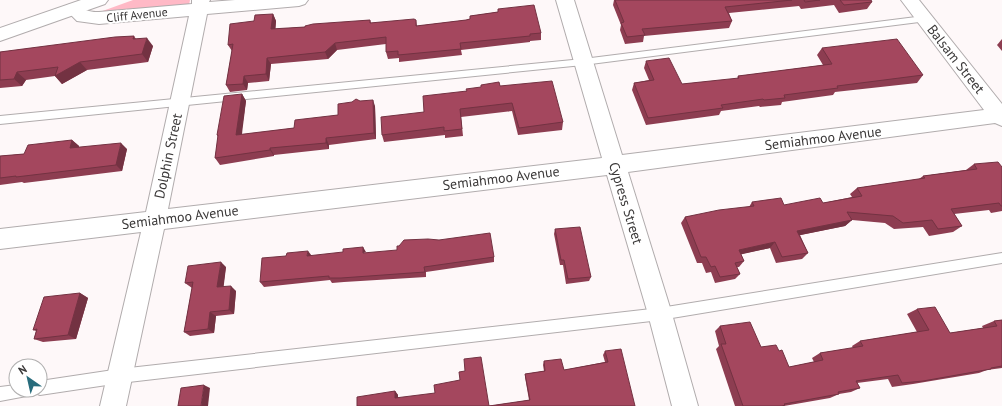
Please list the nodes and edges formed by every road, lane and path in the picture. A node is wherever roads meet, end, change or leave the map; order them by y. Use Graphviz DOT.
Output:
graph roads {
  1 [pos="99,0"];
  2 [pos="299,0"];
  3 [pos="565,0"];
  4 [pos="910,0"];
  5 [pos="200,4"];
  6 [pos="74,9"];
  7 [pos="924,19"];
  8 [pos="0,35"];
  9 [pos="583,62"];
  10 [pos="180,101"];
  11 [pos="1001,115"];
  12 [pos="0,120"];
  13 [pos="615,165"];
  14 [pos="155,220"];
  15 [pos="0,239"];
  16 [pos="1002,258"];
  17 [pos="660,314"];
  18 [pos="120,376"];
  19 [pos="48,387"];
  20 [pos="113,406"];
  21 [pos="685,406"];
  1 -- 6 [label="street"];
  2 -- 5 [label="street, Cliff Avenue"];
  3 -- 9 [label="street, Cypress Street"];
  4 -- 7 [label="street, Balsam Street"];
  5 -- 6 [label="street, Cliff Avenue"];
  5 -- 10 [label="street, Dolphin Street"];
  6 -- 8 [label="street"];
  7 -- 9 [label="lane"];
  7 -- 11 [label="street, Balsam Street"];
  9 -- 10 [label="lane"];
  9 -- 13 [label="street, Cypress Street"];
  10 -- 12 [label="lane"];
  10 -- 14 [label="street, Dolphin Street"];
  11 -- 13 [label="street, Semiahmoo Avenue"];
  13 -- 14 [label="street, Semiahmoo Avenue"];
  13 -- 17 [label="street, Cypress Street"];
  14 -- 15 [label="street, Semiahmoo Avenue"];
  14 -- 18 [label="street, Dolphin Street"];
  16 -- 17 [label="lane"];
  17 -- 18 [label="lane"];
  17 -- 21 [label="street, Cypress Street"];
  18 -- 19 [label="lane"];
  18 -- 20 [label="street, Dolphin Street"];
}
